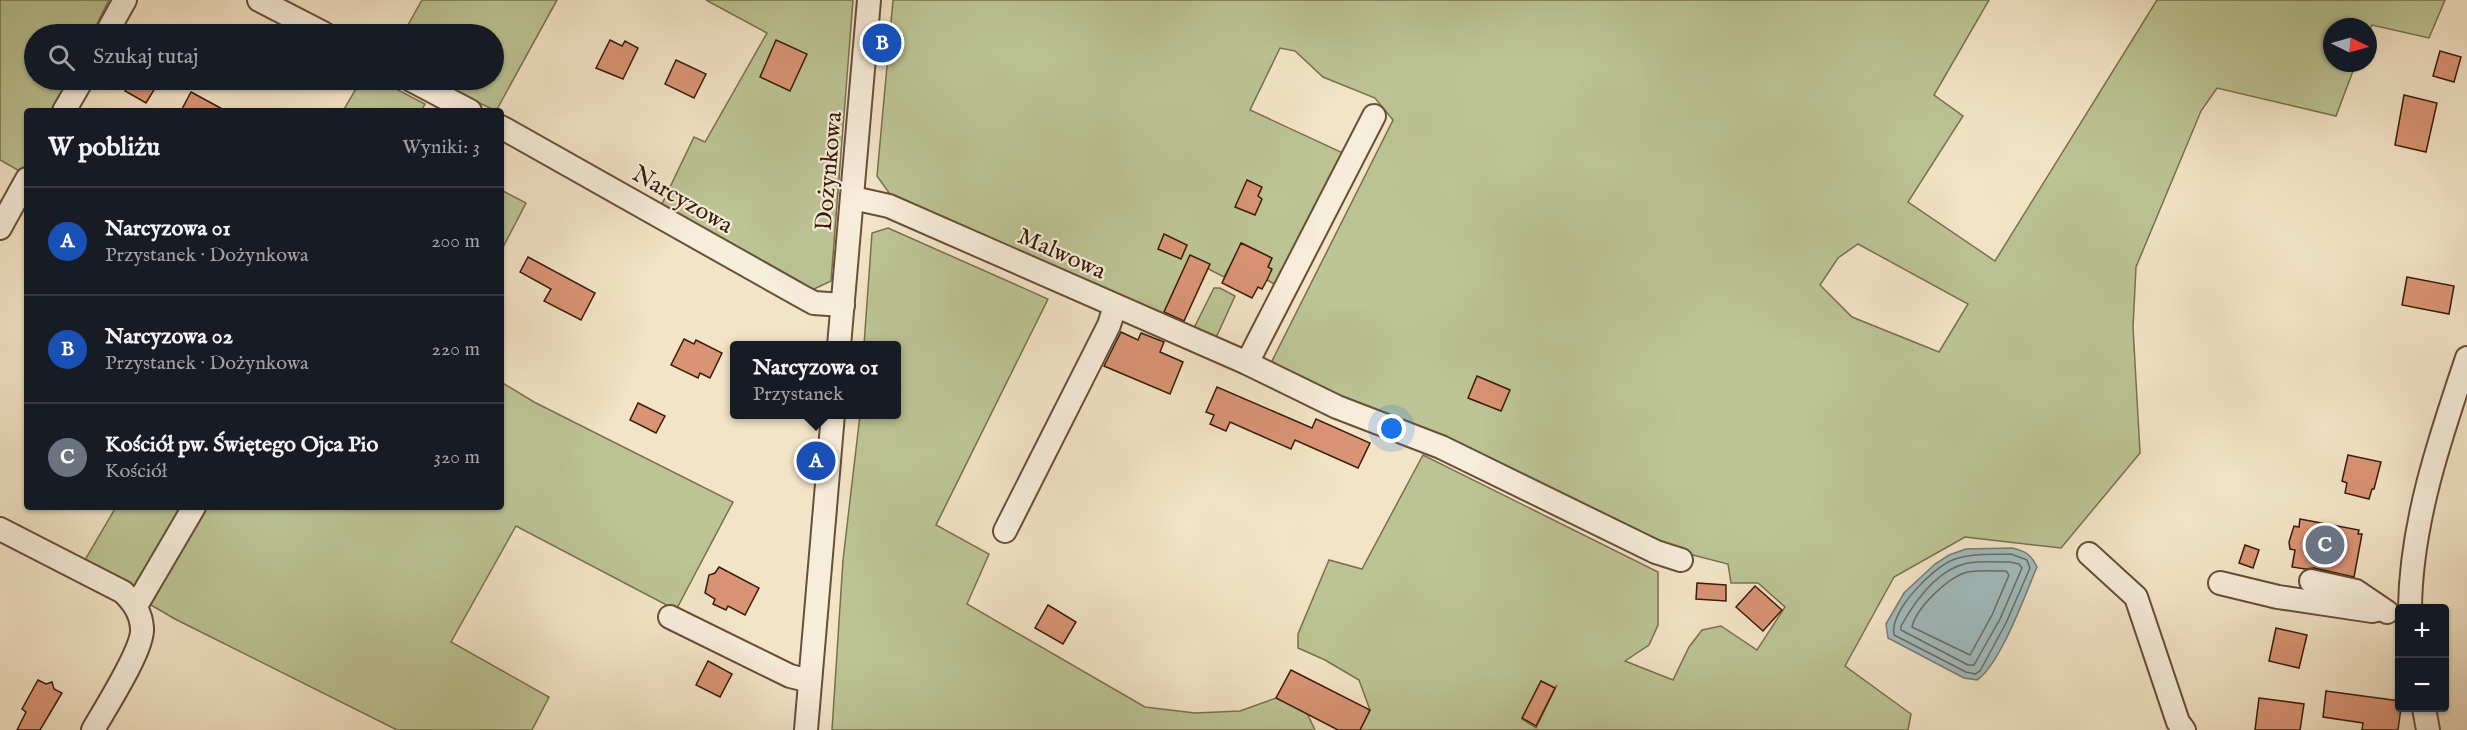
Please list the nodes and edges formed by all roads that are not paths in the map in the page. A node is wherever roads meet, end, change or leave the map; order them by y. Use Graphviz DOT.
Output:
graph roads {
  1 [pos="125,0"];
  2 [pos="259,0"];
  3 [pos="869,0"];
  4 [pos="112,24"];
  5 [pos="306,24"];
  6 [pos="76,90"];
  7 [pos="430,90"];
  8 [pos="66,108"];
  9 [pos="464,108"];
  10 [pos="1374,116"];
  11 [pos="504,129"];
  12 [pos="24,184"];
  13 [pos="853,198"];
  14 [pos="0,228"];
  15 [pos="843,305"];
  16 [pos="1115,306"];
  17 [pos="839,341"];
  18 [pos="2467,358"];
  19 [pos="1247,363"];
  20 [pos="833,419"];
  21 [pos="192,510"];
  22 [pos="0,529"];
  23 [pos="1005,531"];
  24 [pos="2089,554"];
  25 [pos="1681,560"];
  26 [pos="2311,580"];
  27 [pos="2220,583"];
  28 [pos="2397,604"];
  29 [pos="136,606"];
  30 [pos="2395,611"];
  31 [pos="670,617"];
  32 [pos="810,681"];
  33 [pos="2425,712"];
  34 [pos="93,730"];
  35 [pos="806,730"];
  36 [pos="2184,730"];
  37 [pos="2428,730"];
  1 -- 4 [label="street"];
  2 -- 5 [label="street"];
  3 -- 13 [label="street, Dożynkowa"];
  6 -- 8 [label="street"];
  7 -- 9 [label="street"];
  10 -- 19 [label="street"];
  11 -- 15 [label="street, Narcyzowa"];
  12 -- 14 [label="street"];
  13 -- 15 [label="street, Dożynkowa"];
  13 -- 16 [label="street, Malwowa"];
  15 -- 17 [label="street, Dożynkowa"];
  16 -- 19 [label="street, Malwowa"];
  16 -- 23 [label="street"];
  18 -- 28 [label="street"];
  19 -- 25 [label="street, Malwowa"];
  20 -- 32 [label="street"];
  21 -- 29 [label="street"];
  22 -- 29 [label="street"];
  24 -- 36 [label="street"];
  26 -- 30 [label="street"];
  27 -- 30 [label="street"];
  29 -- 34 [label="street"];
  31 -- 32 [label="street"];
  32 -- 35 [label="street"];
  33 -- 37 [label="street"];
}
